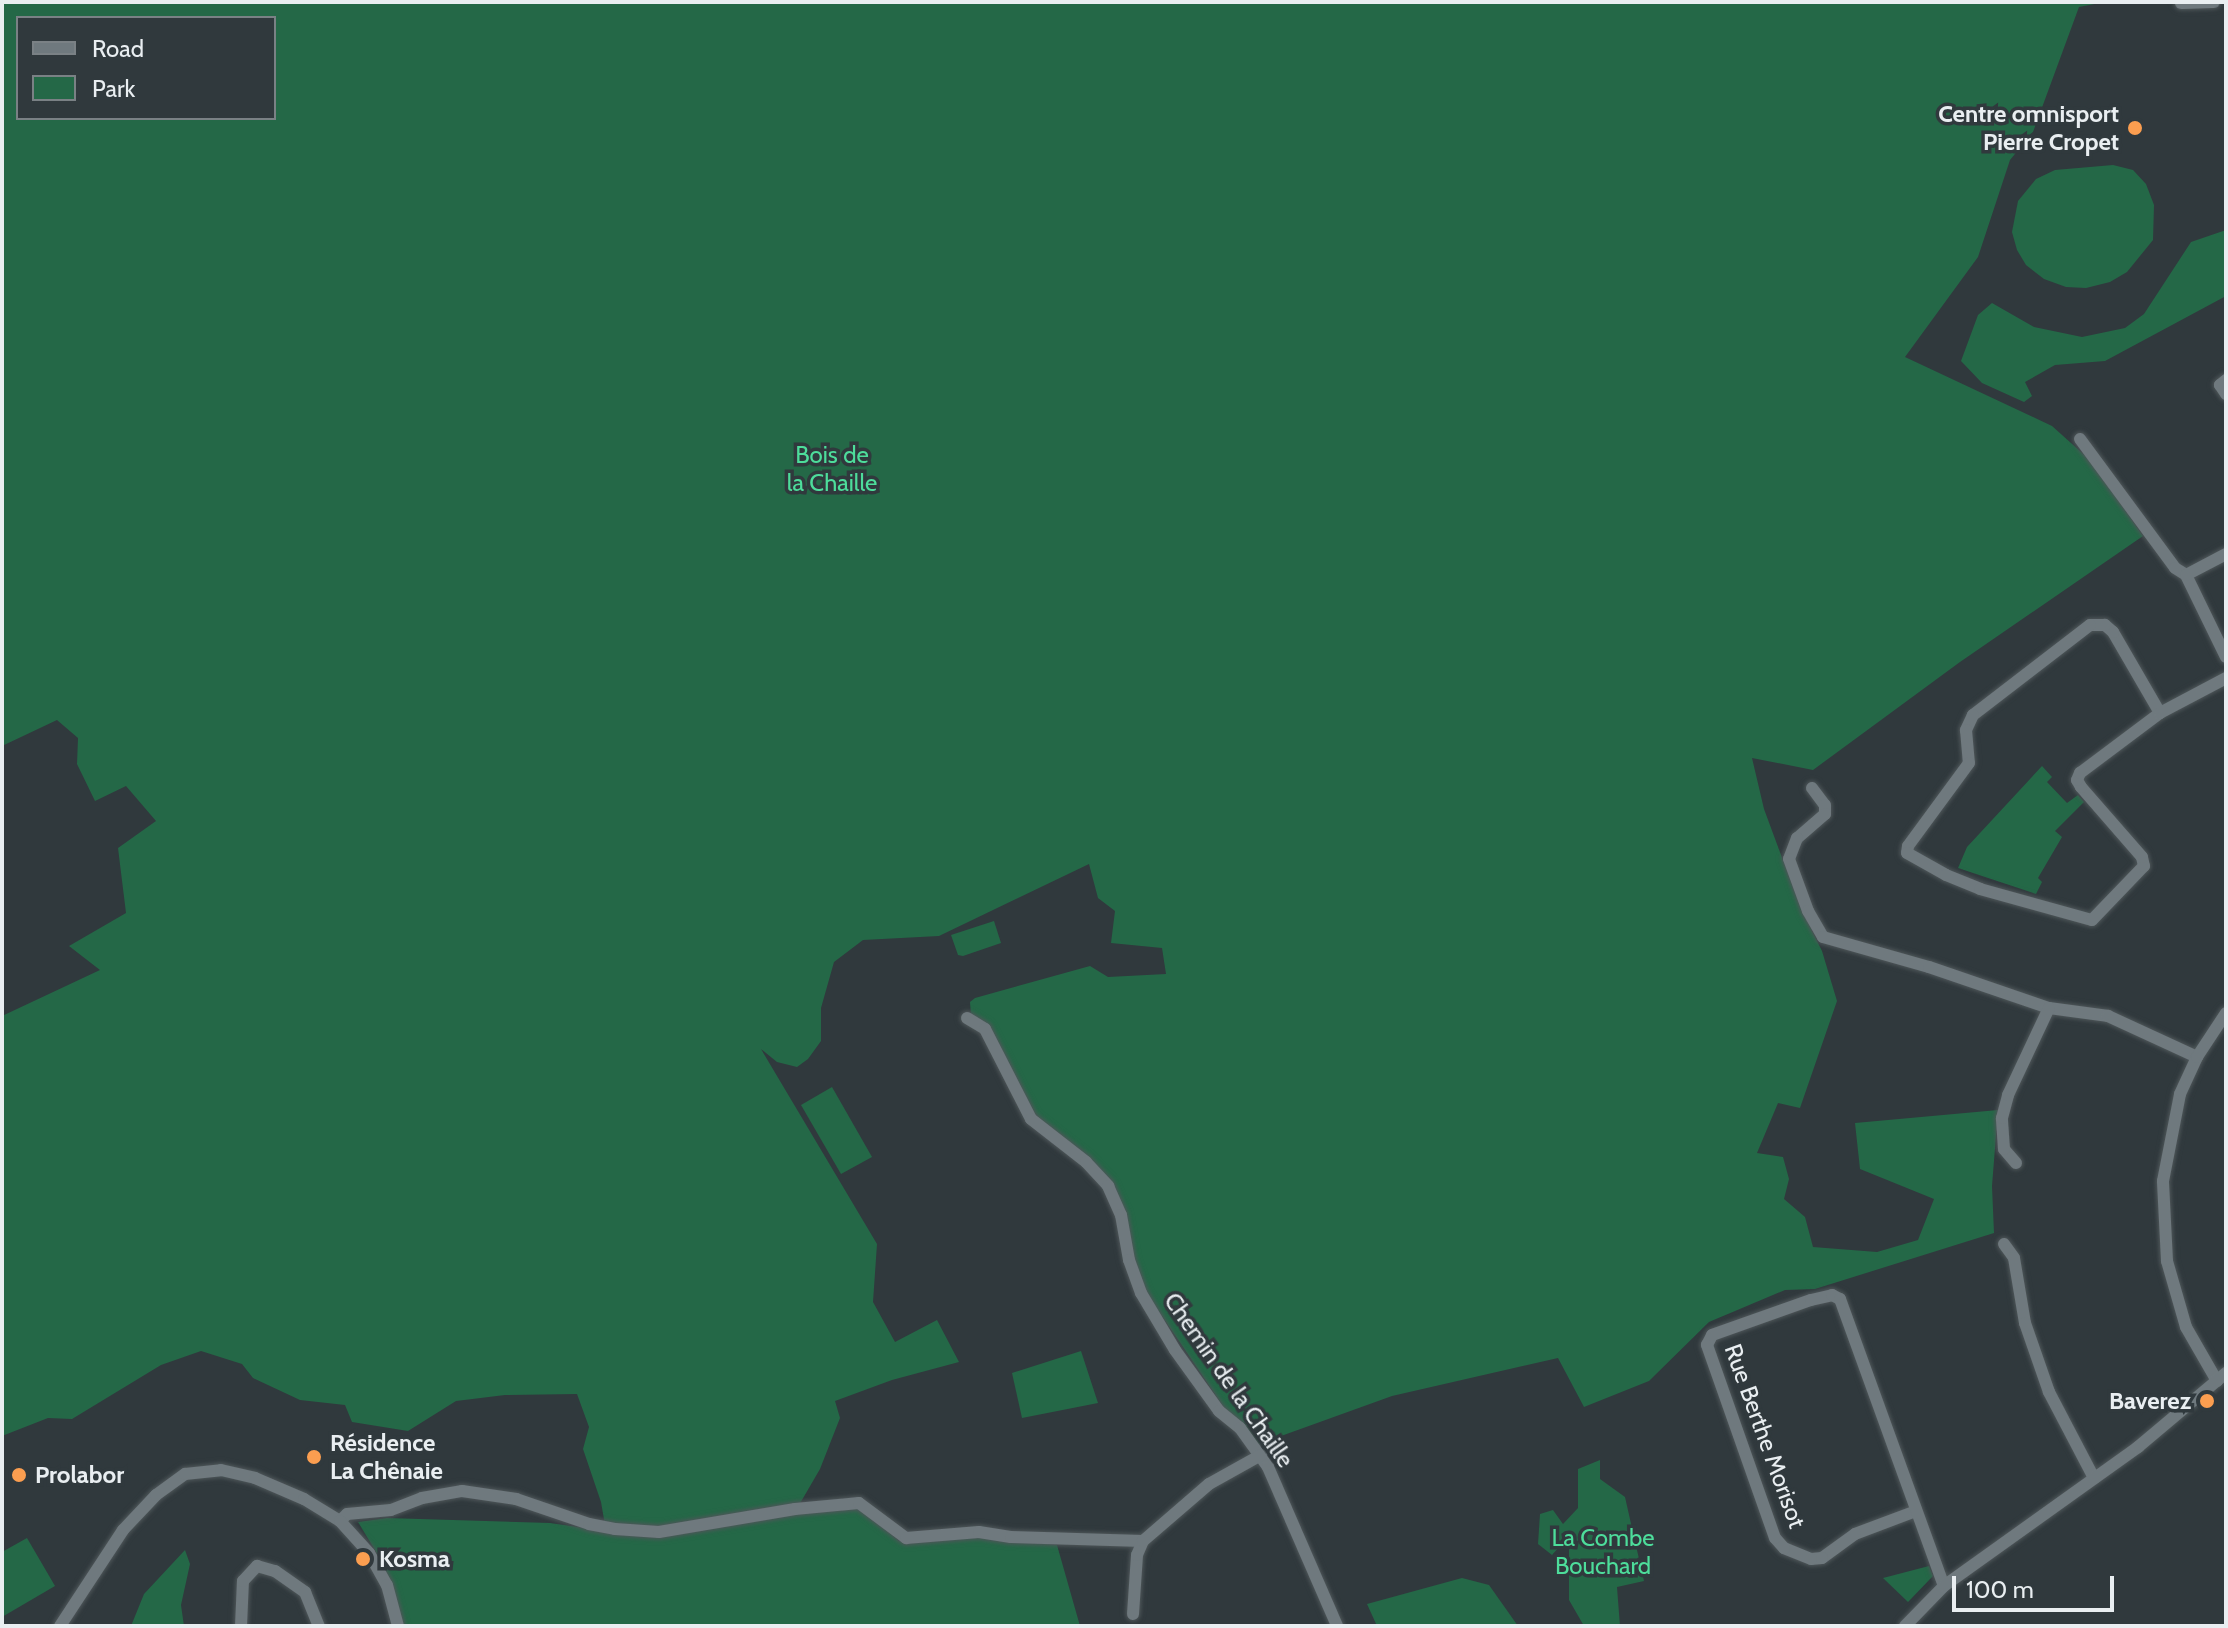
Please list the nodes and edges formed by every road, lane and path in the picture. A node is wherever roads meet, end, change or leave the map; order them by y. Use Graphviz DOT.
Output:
graph roads {
  1 [pos="2214,2"];
  2 [pos="2181,3"];
  3 [pos="2226,380"];
  4 [pos="2226,394"];
  5 [pos="2080,439"];
  6 [pos="2226,554"];
  7 [pos="2186,575"];
  8 [pos="2226,657"];
  9 [pos="2226,678"];
  10 [pos="2160,713"];
  11 [pos="1812,788"];
  12 [pos="2049,1008"];
  13 [pos="2226,1013"];
  14 [pos="967,1018"];
  15 [pos="2197,1057"];
  16 [pos="2016,1163"];
  17 [pos="2004,1244"];
  18 [pos="2221,1377"];
  19 [pos="1261,1455"];
  20 [pos="2094,1478"];
  21 [pos="1916,1511"];
  22 [pos="340,1521"];
  23 [pos="1143,1541"];
  24 [pos="1944,1586"];
  25 [pos="1133,1614"];
  26 [pos="63,1625"];
  27 [pos="241,1626"];
  28 [pos="319,1626"];
  29 [pos="398,1626"];
  30 [pos="1337,1626"];
  31 [pos="1905,1626"];
  1 -- 2 [label="street"];
  3 -- 4 [label="street"];
  5 -- 7 [label="street"];
  6 -- 7 [label="street"];
  7 -- 8 [label="street"];
  9 -- 10 [label="street"];
  10 -- 10 [label="street"];
  11 -- 12 [label="street"];
  12 -- 15 [label="street"];
  12 -- 16 [label="street"];
  13 -- 15 [label="street"];
  14 -- 19 [label="street, Chemin de la Chaille"];
  15 -- 18 [label="street"];
  17 -- 20 [label="street"];
  18 -- 20 [label="street"];
  19 -- 23 [label="street"];
  19 -- 30 [label="street, Chemin de la Chaille"];
  20 -- 24 [label="street"];
  21 -- 21 [label="street, Rue Berthe Morisot"];
  21 -- 24 [label="street"];
  22 -- 23 [label="street"];
  22 -- 26 [label="street"];
  22 -- 29 [label="street"];
  23 -- 25 [label="street"];
  24 -- 31 [label="street"];
  27 -- 28 [label="street"];
}
